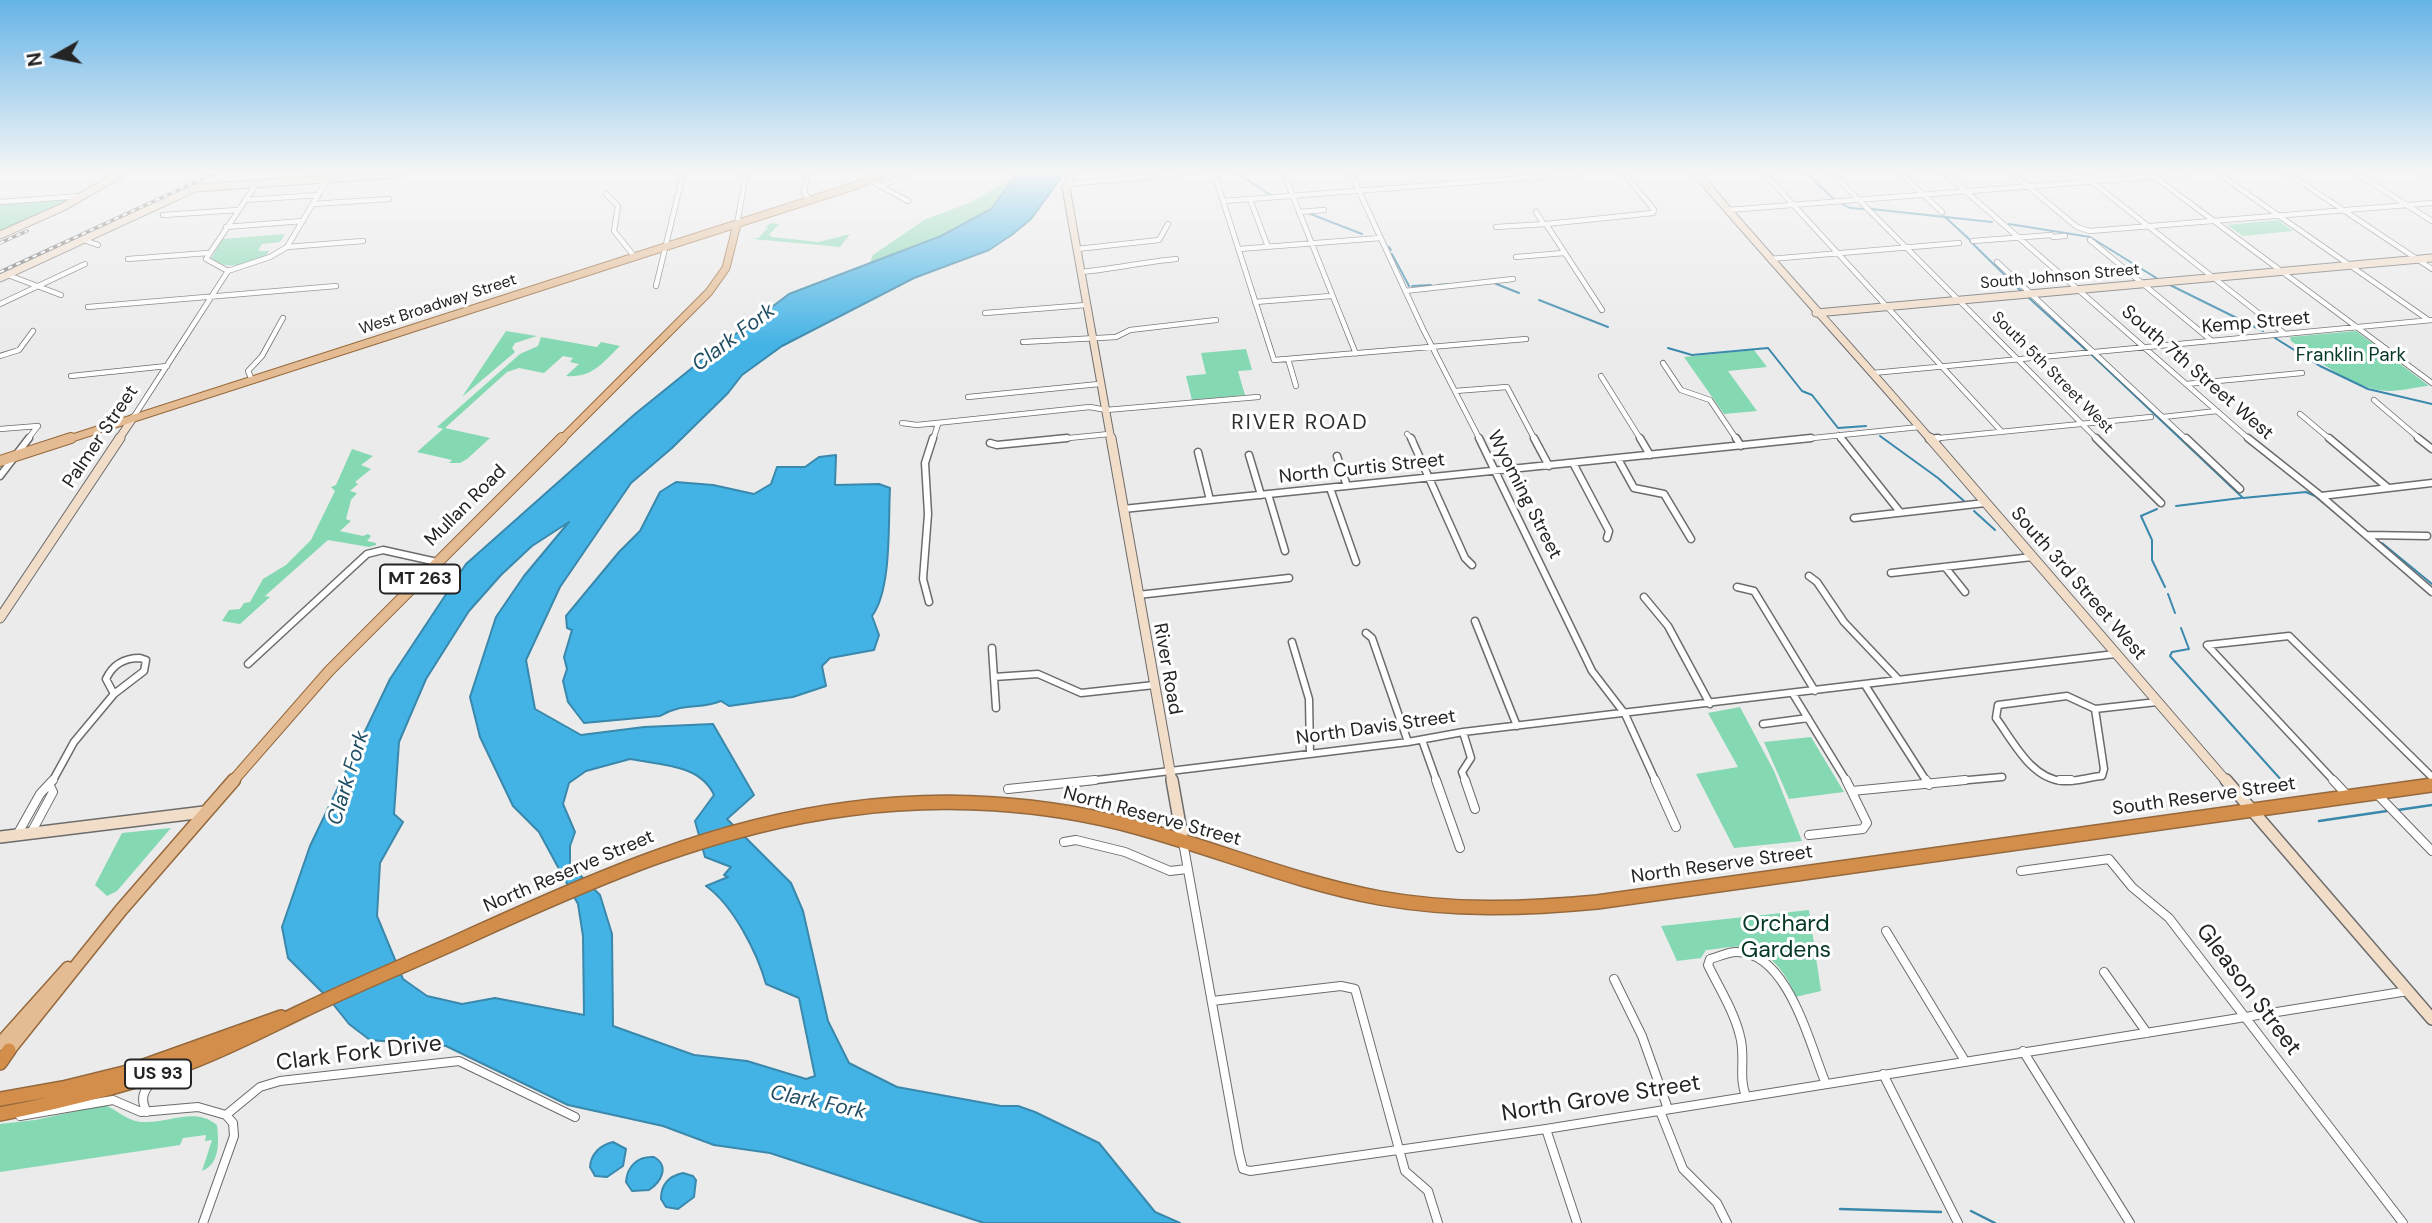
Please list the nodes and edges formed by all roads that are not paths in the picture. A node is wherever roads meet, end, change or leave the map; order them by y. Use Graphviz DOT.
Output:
graph roads {
  1 [pos="102,231"];
  2 [pos="223,231"];
  3 [pos="297,231"];
  4 [pos="614,231"];
  5 [pos="670,231"];
  6 [pos="714,231"];
  7 [pos="735,231"];
  8 [pos="1074,231"];
  9 [pos="1164,231"];
  10 [pos="1233,231"];
  11 [pos="1262,231"];
  12 [pos="1306,231"];
  13 [pos="1377,231"];
  14 [pos="1549,231"];
  15 [pos="1746,231"];
  16 [pos="1817,231"];
  17 [pos="1891,231"];
  18 [pos="2010,231"];
  19 [pos="2155,231"];
  20 [pos="2229,231"];
  21 [pos="2301,231"];
  22 [pos="2374,231"];
  23 [pos="2065,236"];
  24 [pos="1380,238"];
  25 [pos="2018,238"];
  26 [pos="83,240"];
  27 [pos="2090,240"];
  28 [pos="363,241"];
  29 [pos="1973,241"];
  30 [pos="1311,243"];
  31 [pos="1959,243"];
  32 [pos="98,245"];
  33 [pos="666,246"];
  34 [pos="287,247"];
  35 [pos="1268,247"];
  36 [pos="1907,247"];
  37 [pos="1077,249"];
  38 [pos="1239,249"];
  39 [pos="208,253"];
  40 [pos="1564,253"];
  41 [pos="1838,253"];
  42 [pos="635,256"];
  43 [pos="1516,257"];
  44 [pos="2432,258"];
  45 [pos="128,259"];
  46 [pos="1176,259"];
  47 [pos="1770,259"];
  48 [pos="2416,259"];
  49 [pos="1997,262"];
  50 [pos="85,264"];
  51 [pos="2349,265"];
  52 [pos="2432,269"];
  53 [pos="228,271"];
  54 [pos="2283,271"];
  55 [pos="1081,272"];
  56 [pos="8,275"];
  57 [pos="2212,277"];
  58 [pos="0,278"];
  59 [pos="1513,279"];
  60 [pos="2144,284"];
  61 [pos="37,285"];
  62 [pos="336,286"];
  63 [pos="656,286"];
  64 [pos="2077,290"];
  65 [pos="1405,291"];
  66 [pos="2031,294"];
  67 [pos="61,295"];
  68 [pos="211,296"];
  69 [pos="1331,296"];
  70 [pos="1960,300"];
  71 [pos="1255,302"];
  72 [pos="0,304"];
  73 [pos="1086,305"];
  74 [pos="88,307"];
  75 [pos="1888,307"];
  76 [pos="1602,310"];
  77 [pos="985,313"];
  78 [pos="1816,313"];
  79 [pos="283,318"];
  80 [pos="1216,320"];
  81 [pos="2431,321"];
  82 [pos="2357,327"];
  83 [pos="33,331"];
  84 [pos="2286,334"];
  85 [pos="1092,338"];
  86 [pos="1526,338"];
  87 [pos="2212,341"];
  88 [pos="1023,342"];
  89 [pos="2142,347"];
  90 [pos="1432,348"];
  91 [pos="2094,352"];
  92 [pos="1356,354"];
  93 [pos="0,356"];
  94 [pos="1287,359"];
  95 [pos="2018,359"];
  96 [pos="1663,363"];
  97 [pos="167,366"];
  98 [pos="1942,366"];
  99 [pos="1873,373"];
  100 [pos="2302,373"];
  101 [pos="71,376"];
  102 [pos="1601,376"];
  103 [pos="252,380"];
  104 [pos="2432,383"];
  105 [pos="1099,384"];
  106 [pos="2185,384"];
  107 [pos="1296,386"];
  108 [pos="1455,391"];
  109 [pos="968,397"];
  110 [pos="1258,397"];
  111 [pos="2374,400"];
  112 [pos="1106,410"];
  113 [pos="2217,411"];
  114 [pos="2300,414"];
  115 [pos="2163,416"];
  116 [pos="2151,417"];
  117 [pos="134,418"];
  118 [pos="902,423"];
  119 [pos="938,424"];
  120 [pos="2082,424"];
  121 [pos="1919,427"];
  122 [pos="0,429"];
  123 [pos="2001,432"];
  124 [pos="1109,434"];
  125 [pos="1407,434"];
  126 [pos="1838,435"];
  127 [pos="1929,439"];
  128 [pos="990,443"];
  129 [pos="1741,446"];
  130 [pos="2432,449"];
  131 [pos="1198,452"];
  132 [pos="1249,455"];
  133 [pos="1650,455"];
  134 [pos="1337,456"];
  135 [pos="14,457"];
  136 [pos="1618,458"];
  137 [pos="0,461"];
  138 [pos="1573,463"];
  139 [pos="1549,466"];
  140 [pos="1496,471"];
  141 [pos="0,476"];
  142 [pos="1430,478"];
  143 [pos="2432,483"];
  144 [pos="1347,486"];
  145 [pos="2387,487"];
  146 [pos="1330,488"];
  147 [pos="2240,489"];
  148 [pos="1265,494"];
  149 [pos="2321,496"];
  150 [pos="1210,500"];
  151 [pos="1985,503"];
  152 [pos="2161,503"];
  153 [pos="1123,509"];
  154 [pos="1900,512"];
  155 [pos="1854,517"];
  156 [pos="2366,535"];
  157 [pos="2427,536"];
  158 [pos="1607,538"];
  159 [pos="1691,539"];
  160 [pos="1285,551"];
  161 [pos="2032,557"];
  162 [pos="437,562"];
  163 [pos="1356,562"];
  164 [pos="1472,565"];
  165 [pos="1945,567"];
  166 [pos="1891,573"];
  167 [pos="1809,576"];
  168 [pos="1289,578"];
  169 [pos="1737,587"];
  170 [pos="1965,592"];
  171 [pos="2432,592"];
  172 [pos="1138,595"];
  173 [pos="1644,597"];
  174 [pos="929,602"];
  175 [pos="0,618"];
  176 [pos="1475,621"];
  177 [pos="1366,633"];
  178 [pos="1292,642"];
  179 [pos="992,648"];
  180 [pos="2115,654"];
  181 [pos="248,664"];
  182 [pos="994,677"];
  183 [pos="1899,680"];
  184 [pos="1154,685"];
  185 [pos="1865,685"];
  186 [pos="1815,691"];
  187 [pos="114,694"];
  188 [pos="1793,694"];
  189 [pos="2157,702"];
  190 [pos="1710,704"];
  191 [pos="996,708"];
  192 [pos="2095,709"];
  193 [pos="1625,714"];
  194 [pos="1808,718"];
  195 [pos="1763,724"];
  196 [pos="1517,726"];
  197 [pos="1463,732"];
  198 [pos="1422,740"];
  199 [pos="1408,742"];
  200 [pos="1310,754"];
  201 [pos="1168,771"];
  202 [pos="2002,777"];
  203 [pos="2432,777"];
  204 [pos="1929,785"];
  205 [pos="2432,785"];
  206 [pos="50,786"];
  207 [pos="1008,789"];
  208 [pos="1852,792"];
  209 [pos="2376,793"];
  210 [pos="2348,796"];
  211 [pos="1475,809"];
  212 [pos="2252,809"];
  213 [pos="204,812"];
  214 [pos="1676,827"];
  215 [pos="31,833"];
  216 [pos="17,835"];
  217 [pos="1809,835"];
  218 [pos="0,837"];
  219 [pos="1064,842"];
  220 [pos="1183,842"];
  221 [pos="1460,848"];
  222 [pos="1982,848"];
  223 [pos="2432,851"];
  224 [pos="1187,869"];
  225 [pos="2021,871"];
  226 [pos="1886,931"];
  227 [pos="99,938"];
  228 [pos="2104,972"];
  229 [pos="1614,979"];
  230 [pos="2408,991"];
  231 [pos="1212,1001"];
  232 [pos="300,1012"];
  233 [pos="2245,1018"];
  234 [pos="2432,1019"];
  235 [pos="2147,1033"];
  236 [pos="2023,1051"];
  237 [pos="2,1055"];
  238 [pos="1965,1061"];
  239 [pos="162,1073"];
  240 [pos="1883,1074"];
  241 [pos="105,1079"];
  242 [pos="1826,1084"];
  243 [pos="0,1091"];
  244 [pos="1746,1096"];
  245 [pos="2,1108"];
  246 [pos="1664,1110"];
  247 [pos="147,1112"];
  248 [pos="226,1115"];
  249 [pos="575,1117"];
  250 [pos="1546,1129"];
  251 [pos="1399,1149"];
  252 [pos="1243,1169"];
  253 [pos="203,1223"];
  254 [pos="1438,1223"];
  255 [pos="1577,1223"];
  256 [pos="1727,1223"];
  257 [pos="1958,1223"];
  258 [pos="2130,1223"];
  259 [pos="2403,1223"];
  1 -- 26 [label="street"];
  2 -- 39 [label="street"];
  3 -- 34 [label="street"];
  4 -- 42 [label="street"];
  5 -- 33 [label="street"];
  6 -- 33 [label="main road, West Broadway Street"];
  7 -- 162 [label="main road, Mullan Road / MT 263"];
  8 -- 37 [label="street, River Road"];
  9 -- 37 [label="street"];
  10 -- 38 [label="street"];
  11 -- 35 [label="street"];
  12 -- 30 [label="street"];
  13 -- 24 [label="street, Wyoming Street"];
  14 -- 40 [label="street"];
  15 -- 47 [label="street, South 3rd Street West"];
  16 -- 41 [label="street"];
  17 -- 36 [label="street, South 5th Street West"];
  18 -- 25 [label="street, South 7th Street West"];
  19 -- 57 [label="street"];
  20 -- 54 [label="street"];
  21 -- 51 [label="street"];
  22 -- 48 [label="street"];
  23 -- 25 [label="street"];
  24 -- 30 [label="street"];
  24 -- 65 [label="street, Wyoming Street"];
  25 -- 29 [label="street"];
  25 -- 64 [label="street, South 7th Street West"];
  26 -- 32 [label="street"];
  26 -- 56 [label="street"];
  27 -- 60 [label="street"];
  28 -- 34 [label="street"];
  30 -- 35 [label="street"];
  30 -- 69 [label="street"];
  31 -- 36 [label="street"];
  33 -- 42 [label="main road, West Broadway Street"];
  33 -- 63 [label="street"];
  34 -- 53 [label="street"];
  35 -- 38 [label="street"];
  36 -- 41 [label="street"];
  36 -- 70 [label="street, South 5th Street West"];
  37 -- 55 [label="street, River Road"];
  38 -- 71 [label="street"];
  39 -- 45 [label="street"];
  39 -- 53 [label="street"];
  40 -- 43 [label="street"];
  40 -- 76 [label="street"];
  41 -- 47 [label="street"];
  41 -- 75 [label="street"];
  42 -- 103 [label="main road, West Broadway Street"];
  44 -- 48 [label="street, South Johnson Street"];
  46 -- 55 [label="street"];
  47 -- 78 [label="street, South 3rd Street West"];
  48 -- 51 [label="street, South Johnson Street"];
  48 -- 52 [label="street"];
  49 -- 66 [label="street"];
  50 -- 61 [label="street"];
  51 -- 54 [label="street, South Johnson Street"];
  51 -- 81 [label="street"];
  53 -- 68 [label="street, Palmer Street"];
  54 -- 57 [label="street, South Johnson Street"];
  54 -- 82 [label="street"];
  55 -- 73 [label="street, River Road"];
  56 -- 58 [label="street"];
  56 -- 61 [label="street"];
  57 -- 60 [label="street, South Johnson Street"];
  57 -- 84 [label="street"];
  59 -- 65 [label="street"];
  60 -- 64 [label="street, South Johnson Street"];
  60 -- 87 [label="street"];
  61 -- 67 [label="street"];
  61 -- 72 [label="street"];
  62 -- 68 [label="street"];
  64 -- 66 [label="street, South Johnson Street"];
  64 -- 89 [label="street, South 7th Street West"];
  65 -- 90 [label="street, Wyoming Street"];
  66 -- 70 [label="street, South Johnson Street"];
  66 -- 91 [label="street"];
  68 -- 74 [label="street"];
  68 -- 97 [label="street, Palmer Street"];
  69 -- 71 [label="street"];
  69 -- 92 [label="street"];
  70 -- 75 [label="street, South Johnson Street"];
  70 -- 95 [label="street, South 5th Street West"];
  71 -- 94 [label="street"];
  73 -- 77 [label="street"];
  73 -- 85 [label="street, River Road"];
  75 -- 78 [label="street, South Johnson Street"];
  75 -- 98 [label="street"];
  78 -- 99 [label="street, South 3rd Street West"];
  79 -- 103 [label="street"];
  80 -- 85 [label="street"];
  81 -- 82 [label="street, Kemp Street"];
  82 -- 84 [label="street, Kemp Street"];
  82 -- 104 [label="street"];
  83 -- 93 [label="street"];
  84 -- 87 [label="street, Kemp Street"];
  85 -- 88 [label="street"];
  85 -- 105 [label="street, River Road"];
  86 -- 90 [label="street"];
  87 -- 89 [label="street, Kemp Street"];
  89 -- 91 [label="street, Kemp Street"];
  89 -- 106 [label="street, South 7th Street West"];
  90 -- 92 [label="street"];
  90 -- 108 [label="street, Wyoming Street"];
  91 -- 95 [label="street, Kemp Street"];
  91 -- 115 [label="street"];
  92 -- 94 [label="street"];
  94 -- 107 [label="street"];
  95 -- 98 [label="street, Kemp Street"];
  95 -- 120 [label="street, South 5th Street West"];
  96 -- 129 [label="street"];
  97 -- 101 [label="street"];
  97 -- 117 [label="street, Palmer Street"];
  98 -- 99 [label="street, Kemp Street"];
  98 -- 123 [label="street"];
  99 -- 121 [label="street, South 3rd Street West"];
  100 -- 106 [label="street"];
  102 -- 133 [label="street"];
  103 -- 117 [label="main road, West Broadway Street"];
  105 -- 109 [label="street"];
  105 -- 112 [label="street, River Road"];
  106 -- 113 [label="street, South 7th Street West"];
  108 -- 139 [label="street"];
  108 -- 140 [label="street, Wyoming Street"];
  110 -- 112 [label="street"];
  111 -- 130 [label="street"];
  112 -- 119 [label="street"];
  112 -- 124 [label="street, River Road"];
  113 -- 115 [label="street"];
  113 -- 149 [label="street, South 7th Street West"];
  114 -- 145 [label="street"];
  115 -- 147 [label="street"];
  116 -- 120 [label="street"];
  117 -- 135 [label="main road, West Broadway Street"];
  117 -- 175 [label="street, Palmer Street"];
  118 -- 119 [label="street"];
  119 -- 174 [label="street"];
  120 -- 123 [label="street"];
  120 -- 152 [label="street, South 5th Street West"];
  121 -- 126 [label="street, North Curtis Street"];
  121 -- 127 [label="street, South 3rd Street West"];
  122 -- 135 [label="street"];
  123 -- 127 [label="street"];
  124 -- 128 [label="street"];
  124 -- 153 [label="street, River Road"];
  125 -- 142 [label="street"];
  126 -- 129 [label="street, North Curtis Street"];
  126 -- 154 [label="street"];
  127 -- 151 [label="street, South 3rd Street West"];
  129 -- 133 [label="street, North Curtis Street"];
  131 -- 150 [label="street"];
  132 -- 148 [label="street"];
  133 -- 136 [label="street, North Curtis Street"];
  134 -- 144 [label="street"];
  135 -- 137 [label="main road, West Broadway Street"];
  135 -- 141 [label="street"];
  136 -- 138 [label="street, North Curtis Street"];
  136 -- 159 [label="street"];
  138 -- 139 [label="street, North Curtis Street"];
  138 -- 158 [label="street"];
  139 -- 140 [label="street, North Curtis Street"];
  140 -- 142 [label="street, North Curtis Street"];
  140 -- 193 [label="street, Wyoming Street"];
  142 -- 144 [label="street, North Curtis Street"];
  142 -- 164 [label="street"];
  143 -- 145 [label="street"];
  144 -- 146 [label="street, North Curtis Street"];
  145 -- 149 [label="street"];
  146 -- 148 [label="street, North Curtis Street"];
  146 -- 163 [label="street"];
  148 -- 150 [label="street, North Curtis Street"];
  148 -- 160 [label="street"];
  149 -- 156 [label="street, South 7th Street West"];
  150 -- 153 [label="street, North Curtis Street"];
  151 -- 154 [label="street"];
  151 -- 161 [label="street, South 3rd Street West"];
  153 -- 172 [label="street, River Road"];
  154 -- 155 [label="street"];
  156 -- 157 [label="street"];
  156 -- 171 [label="street, South 7th Street West"];
  161 -- 165 [label="street"];
  161 -- 180 [label="street, South 3rd Street West"];
  162 -- 181 [label="street"];
  162 -- 213 [label="main road, Mullan Road / MT 263"];
  165 -- 166 [label="street"];
  165 -- 170 [label="street"];
  167 -- 183 [label="street"];
  168 -- 172 [label="street"];
  169 -- 186 [label="street"];
  172 -- 184 [label="street, River Road"];
  173 -- 190 [label="street"];
  176 -- 196 [label="street"];
  177 -- 199 [label="street"];
  178 -- 200 [label="street"];
  179 -- 182 [label="street"];
  180 -- 183 [label="street, North Davis Street"];
  180 -- 189 [label="street, South 3rd Street West"];
  182 -- 184 [label="street"];
  182 -- 191 [label="street"];
  183 -- 185 [label="street, North Davis Street"];
  184 -- 201 [label="street, River Road"];
  185 -- 186 [label="street, North Davis Street"];
  185 -- 204 [label="street"];
  186 -- 188 [label="street, North Davis Street"];
  187 -- 187 [label="street"];
  187 -- 206 [label="street"];
  188 -- 190 [label="street, North Davis Street"];
  188 -- 194 [label="street"];
  189 -- 192 [label="street"];
  189 -- 212 [label="street, South 3rd Street West"];
  190 -- 193 [label="street, North Davis Street"];
  192 -- 192 [label="street"];
  193 -- 196 [label="street, North Davis Street"];
  193 -- 214 [label="street, Wyoming Street"];
  194 -- 195 [label="street"];
  194 -- 208 [label="street"];
  196 -- 197 [label="street, North Davis Street"];
  197 -- 198 [label="street, North Davis Street"];
  197 -- 211 [label="street"];
  198 -- 199 [label="street, North Davis Street"];
  198 -- 221 [label="street"];
  199 -- 200 [label="street, North Davis Street"];
  200 -- 201 [label="street, North Davis Street"];
  201 -- 207 [label="street, North Davis Street"];
  201 -- 220 [label="street, River Road"];
  202 -- 204 [label="street"];
  203 -- 210 [label="street"];
  204 -- 208 [label="street"];
  205 -- 209 [label="highway, South Reserve Street"];
  206 -- 215 [label="street"];
  206 -- 216 [label="street"];
  208 -- 217 [label="street"];
  209 -- 210 [label="highway, South Reserve Street"];
  209 -- 223 [label="street"];
  210 -- 212 [label="highway, South Reserve Street"];
  212 -- 222 [label="highway, South Reserve Street"];
  212 -- 230 [label="street, South 3rd Street West"];
  213 -- 215 [label="street"];
  213 -- 227 [label="main road, Mullan Road / MT 263"];
  215 -- 216 [label="street"];
  216 -- 218 [label="street"];
  219 -- 224 [label="street"];
  220 -- 222 [label="highway, North Reserve Street"];
  220 -- 224 [label="street, River Road"];
  220 -- 232 [label="highway, North Reserve Street"];
  224 -- 231 [label="street, River Road"];
  225 -- 233 [label="street, Gleason Street"];
  226 -- 238 [label="street"];
  227 -- 237 [label="main road, Mullan Road / MT 263"];
  227 -- 237 [label="main road, Mullan Road / MT 263"];
  228 -- 235 [label="street"];
  229 -- 246 [label="street"];
  230 -- 233 [label="street, North Grove Street"];
  230 -- 234 [label="street, South 3rd Street West"];
  231 -- 251 [label="street"];
  231 -- 252 [label="street, River Road"];
  232 -- 239 [label="highway, North Reserve Street / US 93"];
  232 -- 241 [label="highway, North Reserve Street / US 93"];
  233 -- 235 [label="street, North Grove Street"];
  233 -- 259 [label="street, Gleason Street"];
  235 -- 236 [label="street, North Grove Street"];
  236 -- 238 [label="street, North Grove Street"];
  236 -- 258 [label="street"];
  238 -- 240 [label="street, North Grove Street"];
  239 -- 245 [label="highway, North Reserve Street / US 93"];
  239 -- 247 [label="street, US 93"];
  240 -- 242 [label="street, North Grove Street"];
  240 -- 257 [label="street"];
  241 -- 243 [label="highway"];
  241 -- 245 [label="highway, North Reserve Street / US 93"];
  242 -- 244 [label="street, North Grove Street"];
  242 -- 244 [label="street"];
  244 -- 246 [label="street, North Grove Street"];
  245 -- 247 [label="street"];
  246 -- 250 [label="street, North Grove Street"];
  246 -- 256 [label="street"];
  247 -- 248 [label="street"];
  248 -- 249 [label="street, Clark Fork Drive"];
  248 -- 253 [label="street"];
  250 -- 251 [label="street, North Grove Street"];
  250 -- 255 [label="street"];
  251 -- 252 [label="street, North Grove Street"];
  251 -- 254 [label="street"];
}
